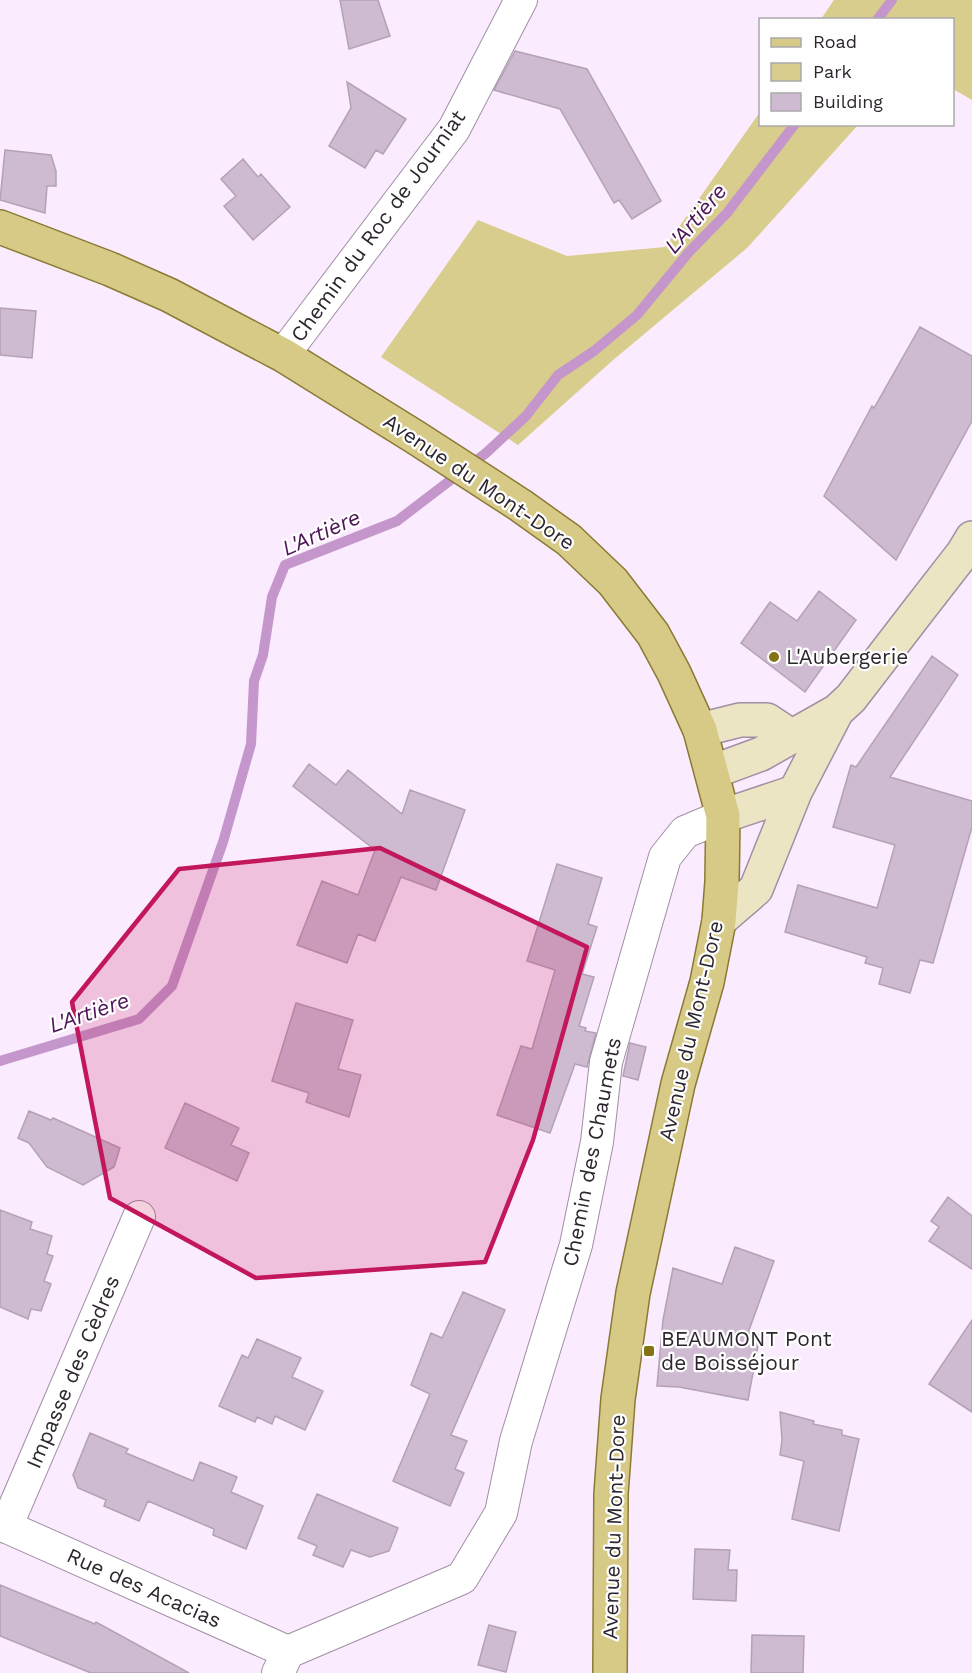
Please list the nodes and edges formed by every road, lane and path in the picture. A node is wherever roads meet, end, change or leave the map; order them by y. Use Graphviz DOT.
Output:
graph roads {
  1 [pos="522,0"];
  2 [pos="0,228"];
  3 [pos="283,355"];
  4 [pos="972,538"];
  5 [pos="837,711"];
  6 [pos="700,730"];
  7 [pos="791,736"];
  8 [pos="712,772"];
  9 [pos="795,792"];
  10 [pos="723,816"];
  11 [pos="719,921"];
  12 [pos="139,1217"];
  13 [pos="3,1526"];
  14 [pos="283,1662"];
  15 [pos="610,1673"];
  1 -- 3 [label="street, Chemin du Roc de Journiat"];
  2 -- 3 [label="main road, Avenue du Mont-Dore"];
  3 -- 6 [label="main road, Avenue du Mont-Dore"];
  4 -- 5 [label="street"];
  5 -- 7 [label="street"];
  5 -- 9 [label="street"];
  6 -- 7 [label="street"];
  6 -- 8 [label="main road, Avenue du Mont-Dore"];
  7 -- 8 [label="street"];
  8 -- 10 [label="main road, Avenue du Mont-Dore"];
  9 -- 10 [label="street"];
  9 -- 11 [label="street"];
  10 -- 11 [label="main road, Avenue du Mont-Dore"];
  10 -- 14 [label="street, Chemin des Chaumets"];
  11 -- 15 [label="main road, Avenue du Mont-Dore"];
  12 -- 13 [label="street, Impasse des Cèdres"];
  13 -- 14 [label="street, Rue des Acacias"];
}
